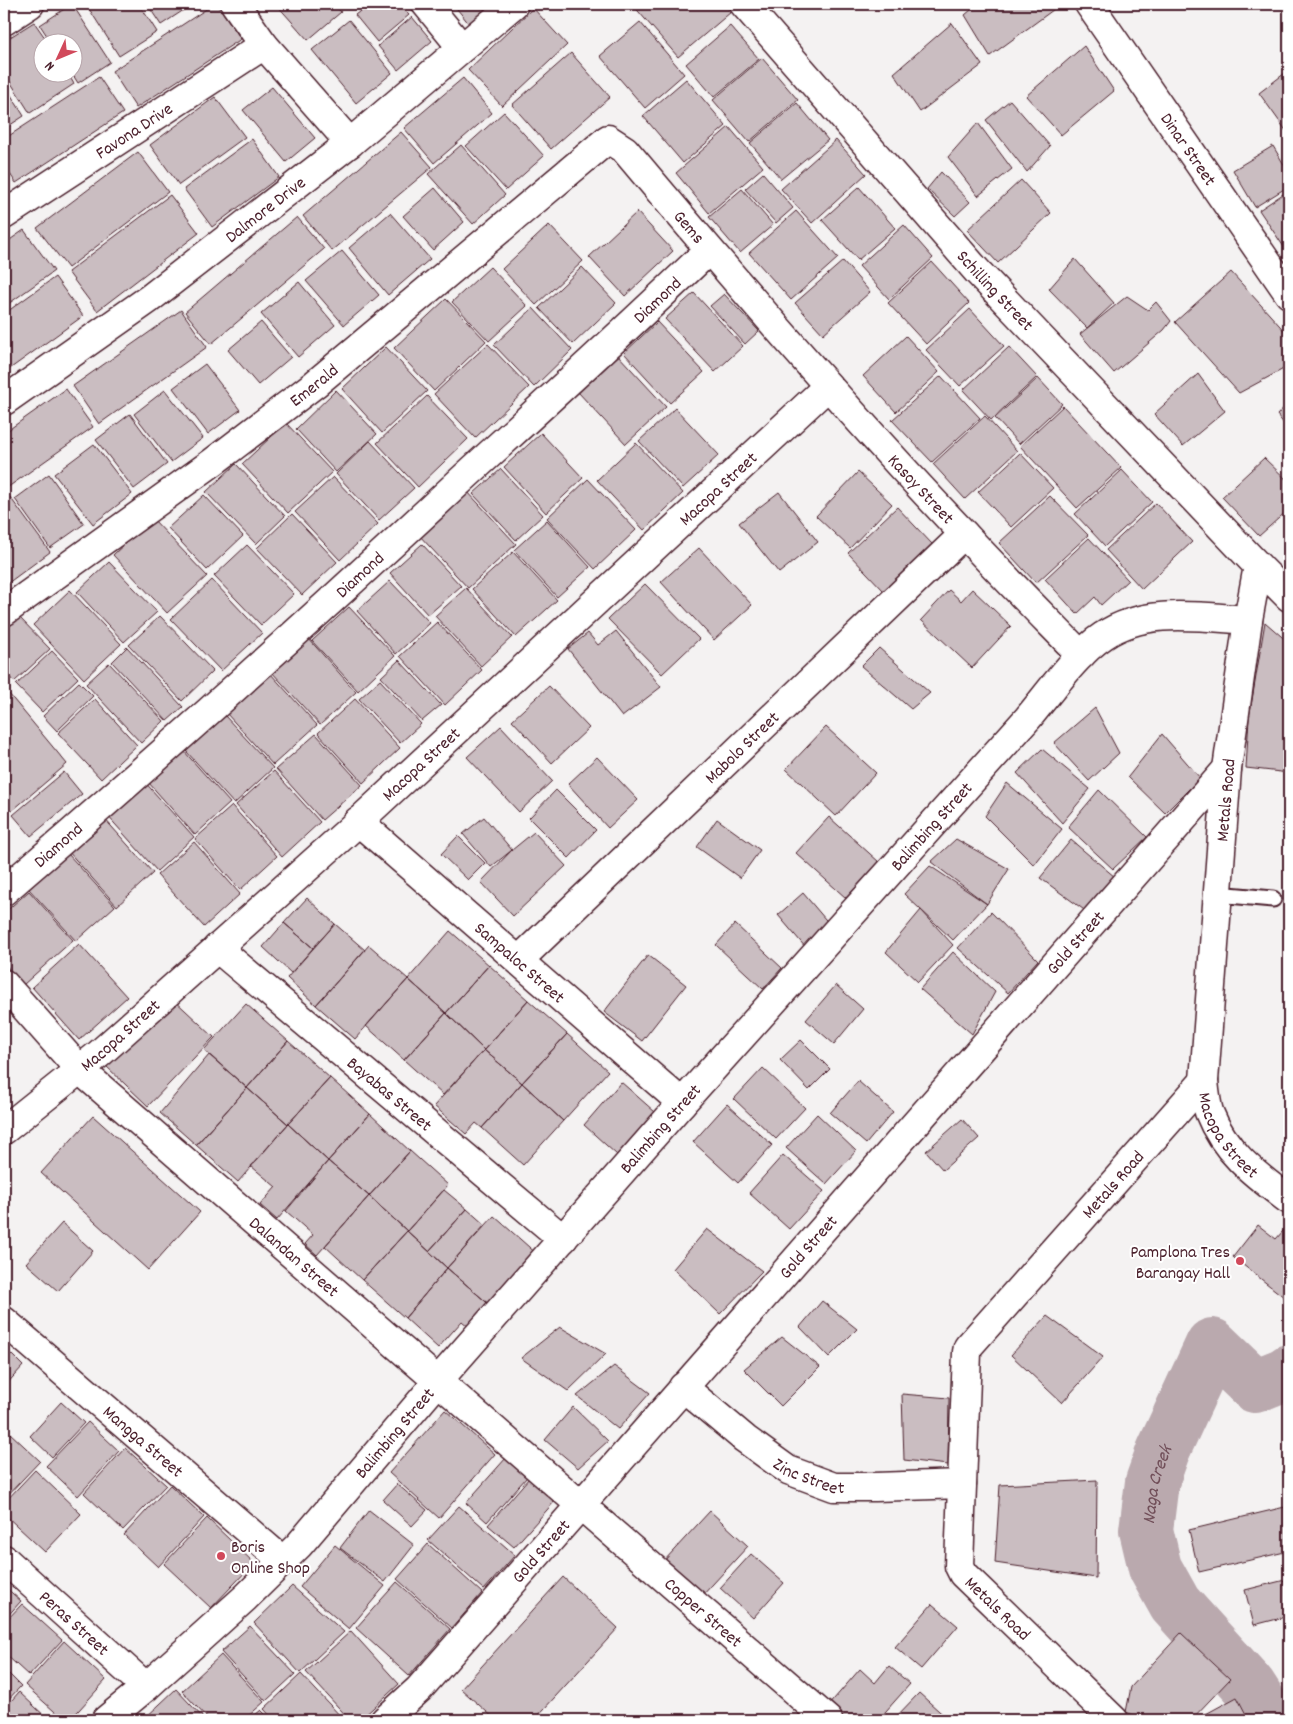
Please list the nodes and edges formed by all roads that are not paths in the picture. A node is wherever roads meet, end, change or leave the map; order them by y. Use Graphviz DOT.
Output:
graph roads {
  1 [pos="30,4"];
  2 [pos="234,4"];
  3 [pos="426,4"];
  4 [pos="514,4"];
  5 [pos="744,4"];
  6 [pos="1089,4"];
  7 [pos="4,21"];
  8 [pos="264,45"];
  9 [pos="462,48"];
  10 [pos="608,139"];
  11 [pos="350,143"];
  12 [pos="4,215"];
  13 [pos="709,250"];
  14 [pos="1289,294"];
  15 [pos="767,317"];
  16 [pos="828,386"];
  17 [pos="4,402"];
  18 [pos="964,534"];
  19 [pos="1258,566"];
  20 [pos="1289,597"];
  21 [pos="4,612"];
  22 [pos="1248,620"];
  23 [pos="1080,655"];
  24 [pos="1227,768"];
  25 [pos="358,821"];
  26 [pos="4,891"];
  27 [pos="1217,894"];
  28 [pos="1273,899"];
  29 [pos="218,948"];
  30 [pos="519,960"];
  31 [pos="10,992"];
  32 [pos="80,1070"];
  33 [pos="1204,1081"];
  34 [pos="682,1103"];
  35 [pos="4,1130"];
  36 [pos="1289,1200"];
  37 [pos="563,1240"];
  38 [pos="4,1321"];
  39 [pos="438,1382"];
  40 [pos="683,1387"];
  41 [pos="962,1484"];
  42 [pos="580,1504"];
  43 [pos="4,1559"];
  44 [pos="282,1560"];
  45 [pos="146,1688"];
  46 [pos="106,1720"];
  47 [pos="385,1720"];
  48 [pos="828,1720"];
  49 [pos="1114,1720"];
  1 -- 7 [label="street"];
  2 -- 8 [label="street"];
  3 -- 9 [label="street"];
  4 -- 9 [label="street, Dalmore Drive"];
  5 -- 19 [label="street, Schilling Street"];
  6 -- 14 [label="street, Dinar Street"];
  8 -- 11 [label="street"];
  8 -- 12 [label="street, Favona Drive"];
  9 -- 11 [label="street, Dalmore Drive"];
  10 -- 13 [label="street, Gems"];
  10 -- 21 [label="street, Emerald"];
  11 -- 17 [label="street, Dalmore Drive"];
  13 -- 15 [label="street, Gems"];
  13 -- 26 [label="street, Diamond"];
  15 -- 16 [label="street, Kasoy Street"];
  16 -- 18 [label="street, Kasoy Street"];
  16 -- 25 [label="street, Macopa Street"];
  18 -- 23 [label="street, Kasoy Street"];
  18 -- 30 [label="street, Mabolo Street"];
  19 -- 20 [label="street, Schilling Street"];
  19 -- 22 [label="street, Metals Road"];
  22 -- 23 [label="street, Balimbing Street"];
  22 -- 24 [label="street, Metals Road"];
  23 -- 34 [label="street, Balimbing Street"];
  24 -- 27 [label="street, Metals Road"];
  24 -- 40 [label="street, Gold Street"];
  25 -- 29 [label="street, Macopa Street"];
  25 -- 30 [label="street, Sampaloc Street"];
  27 -- 28 [label="lane"];
  27 -- 33 [label="street, Metals Road"];
  29 -- 32 [label="street, Macopa Street"];
  29 -- 37 [label="street, Bayabas Street"];
  30 -- 34 [label="street, Sampaloc Street"];
  31 -- 32 [label="street, Dalandan Street"];
  32 -- 35 [label="street, Macopa Street"];
  32 -- 39 [label="street, Dalandan Street"];
  33 -- 36 [label="street, Macopa Street"];
  33 -- 41 [label="street, Metals Road"];
  34 -- 37 [label="street, Balimbing Street"];
  37 -- 39 [label="street, Balimbing Street"];
  38 -- 44 [label="street, Mangga Street"];
  39 -- 42 [label="street, Dalandan Street"];
  39 -- 44 [label="street, Balimbing Street"];
  40 -- 41 [label="street, Zinc Street"];
  40 -- 42 [label="street, Gold Street"];
  41 -- 49 [label="street, Metals Road"];
  42 -- 47 [label="street, Gold Street"];
  42 -- 48 [label="street, Copper Street"];
  43 -- 45 [label="street, Peras Street"];
  44 -- 45 [label="street, Balimbing Street"];
  45 -- 46 [label="street, Balimbing Street"];
}
